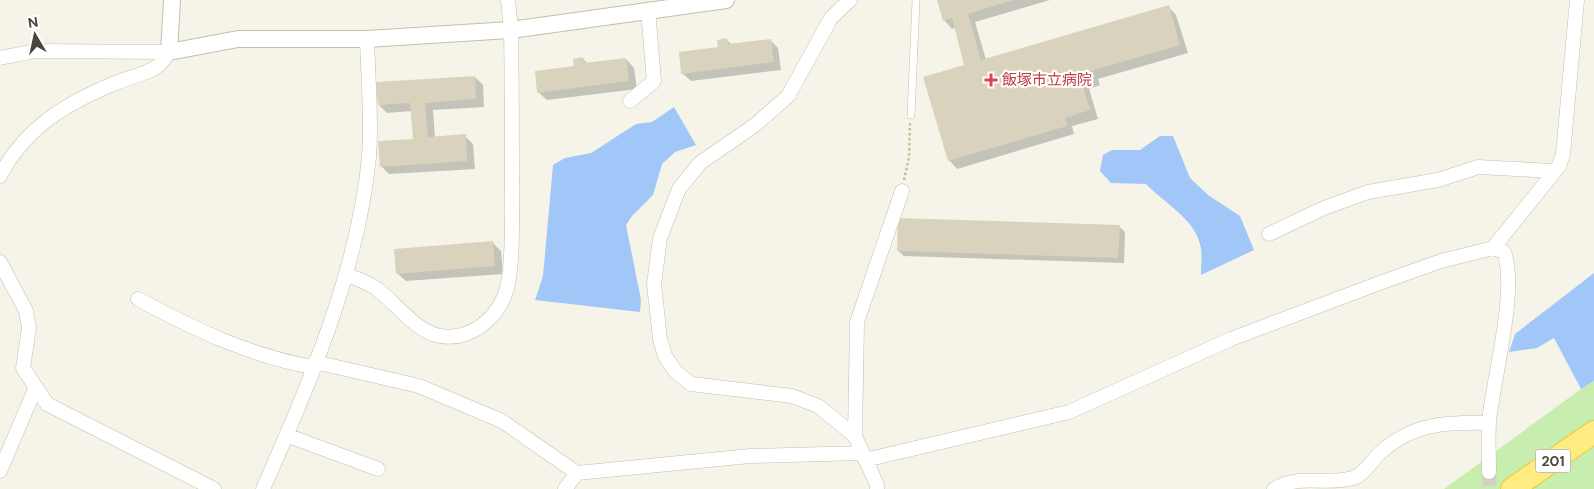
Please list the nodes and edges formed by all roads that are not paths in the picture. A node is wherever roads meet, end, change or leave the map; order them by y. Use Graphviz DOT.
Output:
graph roads {
  1 [pos="172,0"];
  2 [pos="508,0"];
  3 [pos="726,0"];
  4 [pos="850,0"];
  5 [pos="916,0"];
  6 [pos="1577,0"];
  7 [pos="648,10"];
  8 [pos="512,30"];
  9 [pos="367,39"];
  10 [pos="170,52"];
  11 [pos="0,58"];
  12 [pos="630,101"];
  13 [pos="911,115"];
  14 [pos="1555,170"];
  15 [pos="0,176"];
  16 [pos="902,191"];
  17 [pos="1269,234"];
  18 [pos="1493,248"];
  19 [pos="0,262"];
  20 [pos="346,274"];
  21 [pos="138,299"];
  22 [pos="314,365"];
  23 [pos="35,389"];
  24 [pos="1489,423"];
  25 [pos="1594,432"];
  26 [pos="286,435"];
  27 [pos="854,436"];
  28 [pos="863,456"];
  29 [pos="378,469"];
  30 [pos="0,471"];
  31 [pos="1489,472"];
  32 [pos="577,473"];
  33 [pos="880,488"];
  34 [pos="214,489"];
  35 [pos="263,489"];
  36 [pos="566,489"];
  37 [pos="1274,489"];
  38 [pos="1512,489"];
  1 -- 10 [label="street"];
  2 -- 8 [label="street"];
  3 -- 7 [label="street"];
  4 -- 27 [label="street"];
  5 -- 13 [label="lane"];
  6 -- 14 [label="street"];
  7 -- 8 [label="street"];
  7 -- 12 [label="street"];
  8 -- 9 [label="street"];
  8 -- 20 [label="street"];
  9 -- 10 [label="street"];
  9 -- 20 [label="street"];
  10 -- 11 [label="street"];
  10 -- 15 [label="street"];
  14 -- 17 [label="street"];
  14 -- 18 [label="street"];
  16 -- 27 [label="street"];
  18 -- 24 [label="street"];
  18 -- 28 [label="street"];
  19 -- 23 [label="street"];
  20 -- 22 [label="street"];
  21 -- 22 [label="street"];
  22 -- 26 [label="street"];
  22 -- 32 [label="street"];
  23 -- 30 [label="street"];
  23 -- 34 [label="street"];
  24 -- 31 [label="street"];
  24 -- 37 [label="street"];
  25 -- 38 [label="highway, 201"];
  26 -- 29 [label="street"];
  26 -- 35 [label="street"];
  27 -- 28 [label="street"];
  28 -- 32 [label="street"];
  28 -- 33 [label="street"];
  32 -- 36 [label="street"];
}
